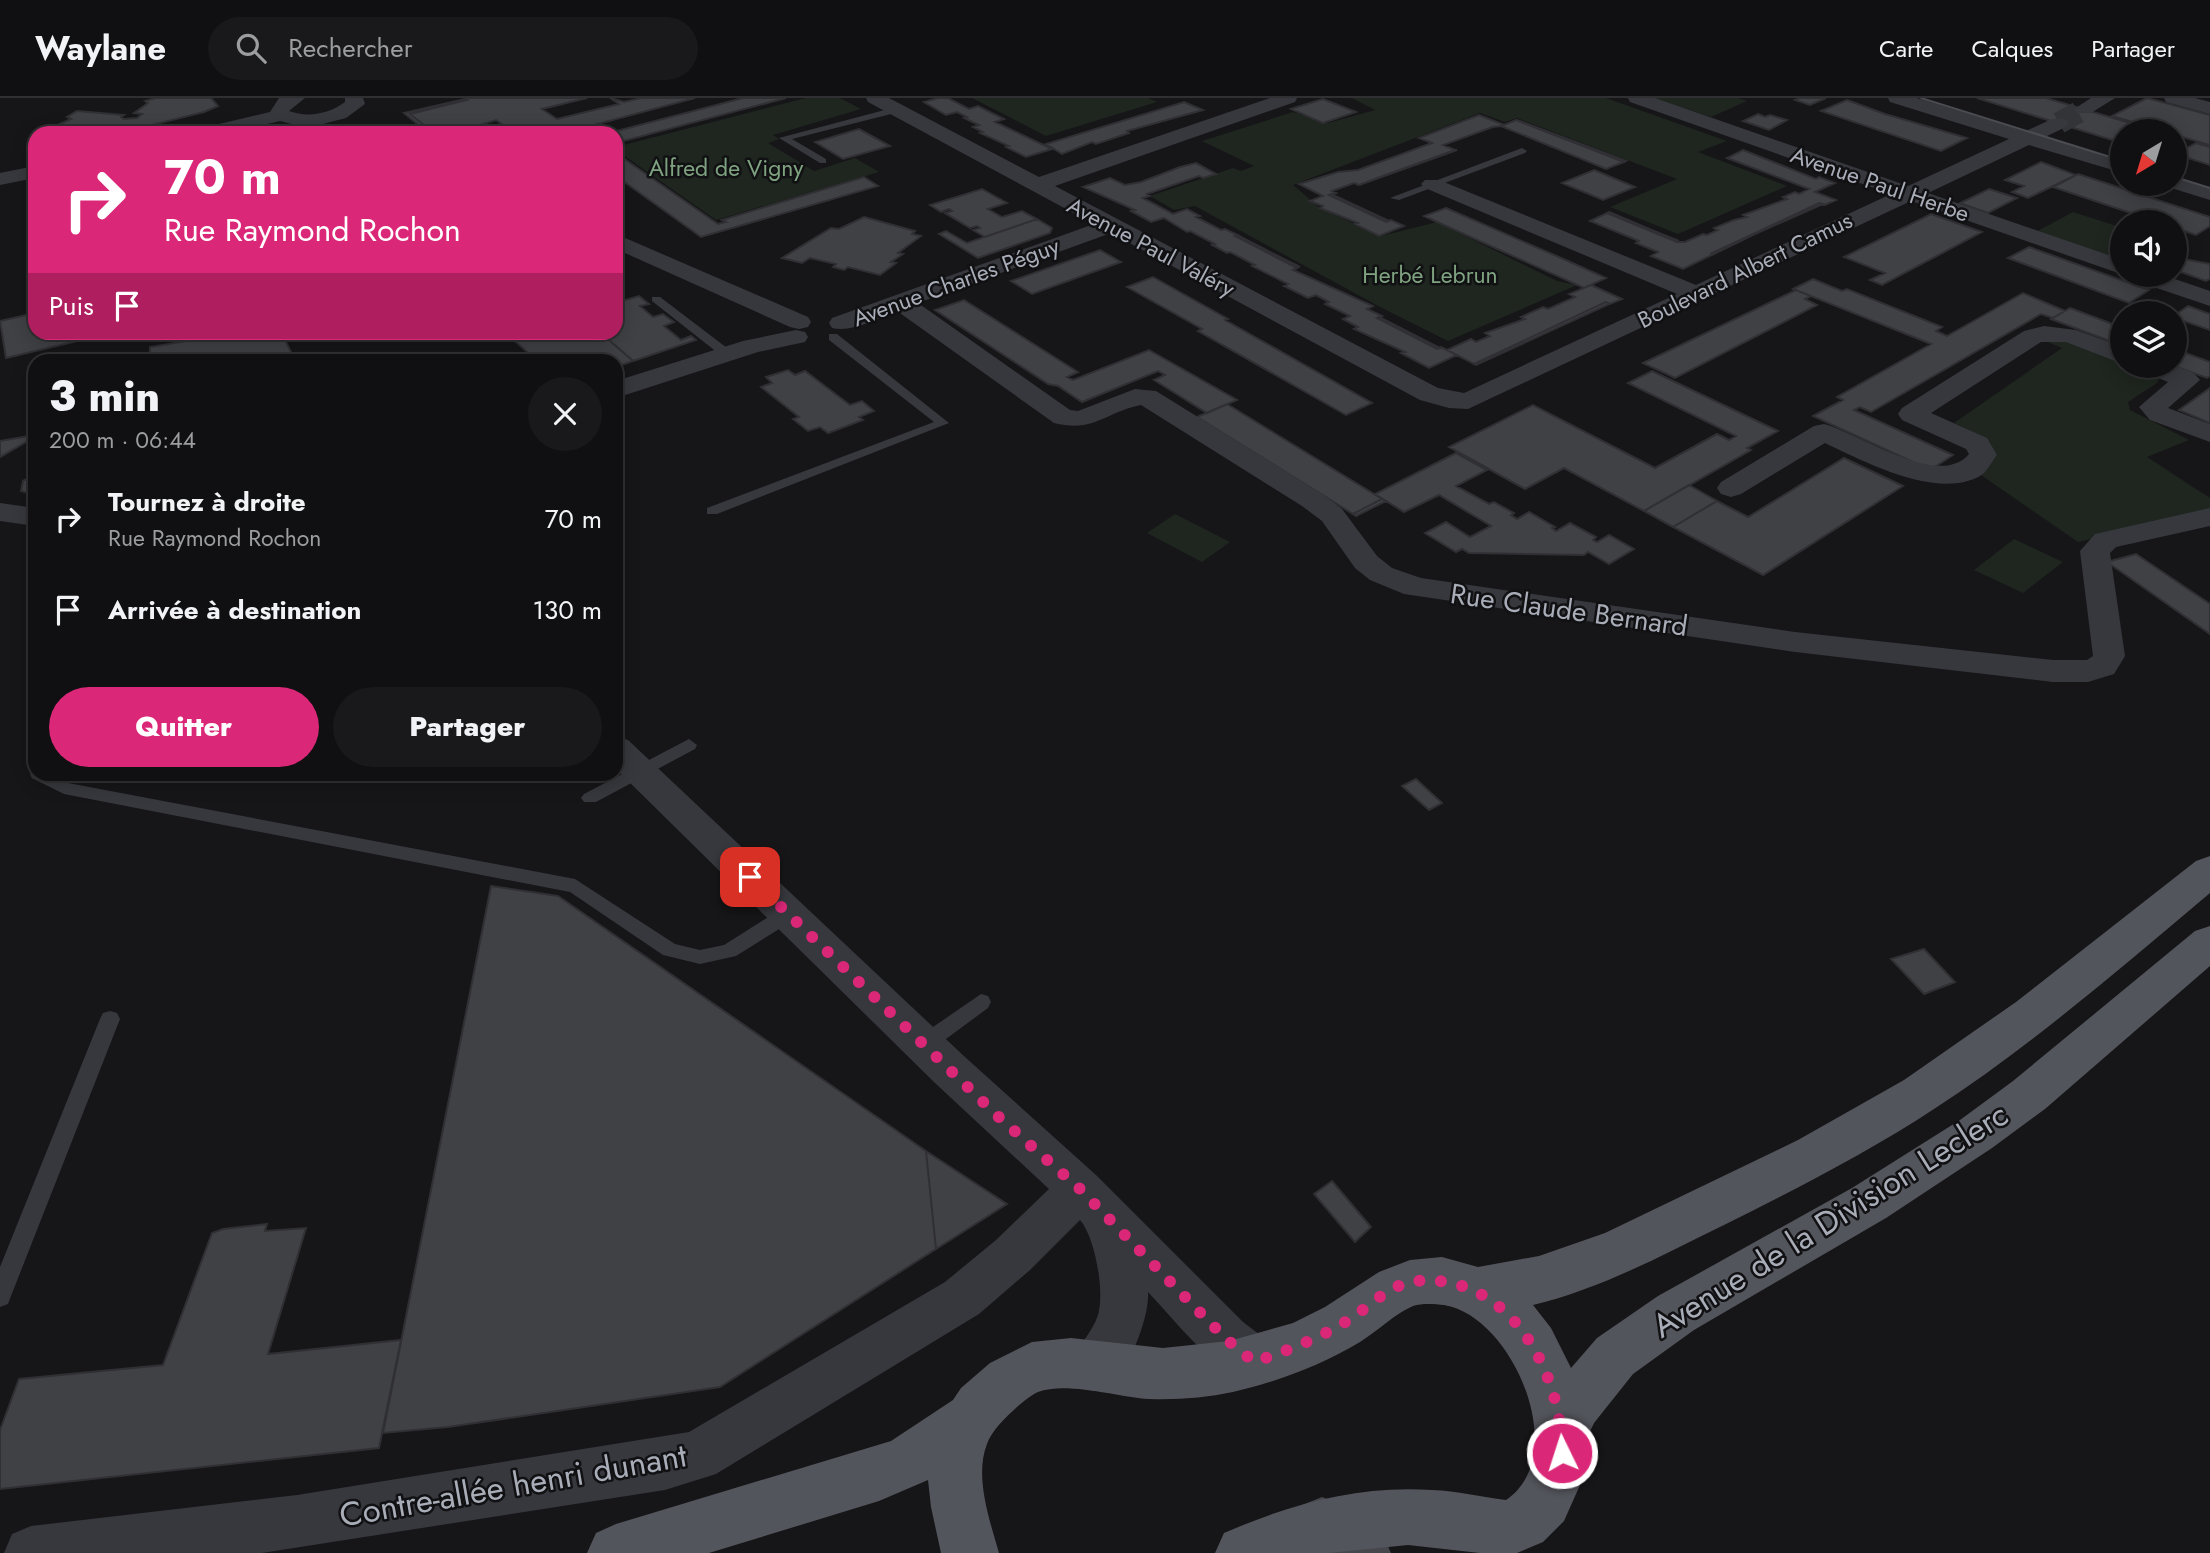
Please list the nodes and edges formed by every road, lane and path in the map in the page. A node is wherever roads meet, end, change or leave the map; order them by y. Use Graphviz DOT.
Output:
graph roads {
  1 [pos="295,98"];
  2 [pos="354,98"];
  3 [pos="875,98"];
  4 [pos="1288,98"];
  5 [pos="1637,98"];
  6 [pos="1897,98"];
  7 [pos="1948,98"];
  8 [pos="2106,98"];
  9 [pos="2173,98"];
  10 [pos="1259,101"];
  11 [pos="2210,108"];
  12 [pos="2084,109"];
  13 [pos="897,110"];
  14 [pos="281,114"];
  15 [pos="233,126"];
  16 [pos="2045,130"];
  17 [pos="2110,148"];
  18 [pos="1522,150"];
  19 [pos="823,161"];
  20 [pos="2110,161"];
  21 [pos="2188,172"];
  22 [pos="28,173"];
  23 [pos="0,179"];
  24 [pos="2210,179"];
  25 [pos="1432,184"];
  26 [pos="1035,185"];
  27 [pos="2188,187"];
  28 [pos="1906,193"];
  29 [pos="2210,194"];
  30 [pos="1395,198"];
  31 [pos="1110,226"];
  32 [pos="623,244"];
  33 [pos="2110,264"];
  34 [pos="2176,287"];
  35 [pos="1695,293"];
  36 [pos="656,299"];
  37 [pos="2210,299"];
  38 [pos="899,301"];
  39 [pos="798,329"];
  40 [pos="837,330"];
  41 [pos="2110,351"];
  42 [pos="727,354"];
  43 [pos="2181,378"];
  44 [pos="623,388"];
  45 [pos="1429,394"];
  46 [pos="2210,434"];
  47 [pos="1731,488"];
  48 [pos="712,511"];
  49 [pos="0,512"];
  50 [pos="28,516"];
  51 [pos="2210,517"];
  52 [pos="689,744"];
  53 [pos="628,759"];
  54 [pos="52,781"];
  55 [pos="607,781"];
  56 [pos="590,799"];
  57 [pos="2210,871"];
  58 [pos="788,914"];
  59 [pos="2210,942"];
  60 [pos="981,1002"];
  61 [pos="110,1020"];
  62 [pos="924,1044"];
  63 [pos="1090,1200"];
  64 [pos="1478,1291"];
  65 [pos="0,1296"];
  66 [pos="1254,1362"];
  67 [pos="1093,1367"];
  68 [pos="969,1420"];
  69 [pos="1562,1431"];
  70 [pos="1515,1537"];
  71 [pos="1342,1539"];
  72 [pos="31,1553"];
  73 [pos="616,1553"];
  74 [pos="970,1553"];
  75 [pos="1244,1553"];
  1 -- 14 [label="street"];
  2 -- 14 [label="street"];
  3 -- 13 [label="street, Avenue Paul Valéry"];
  4 -- 10 [label="street"];
  5 -- 28 [label="street, Avenue Paul Herbe"];
  6 -- 16 [label="street"];
  7 -- 16 [label="street"];
  8 -- 12 [label="street"];
  9 -- 11 [label="street"];
  10 -- 26 [label="street"];
  13 -- 19 [label="lane"];
  13 -- 26 [label="street, Avenue Paul Valéry"];
  14 -- 15 [label="street"];
  16 -- 17 [label="street"];
  16 -- 20 [label="street"];
  16 -- 28 [label="street, Boulevard Albert Camus"];
  18 -- 25 [label="lane"];
  21 -- 24 [label="street"];
  22 -- 23 [label="street"];
  25 -- 30 [label="lane"];
  25 -- 35 [label="street"];
  26 -- 31 [label="street, Avenue Paul Valéry"];
  27 -- 29 [label="street"];
  28 -- 33 [label="street, Avenue Paul Herbe"];
  28 -- 35 [label="street, Boulevard Albert Camus"];
  31 -- 38 [label="street, Avenue Charles Péguy"];
  31 -- 45 [label="street, Avenue Paul Valéry"];
  32 -- 39 [label="street"];
  34 -- 37 [label="street"];
  35 -- 45 [label="street, Boulevard Albert Camus"];
  36 -- 42 [label="lane"];
  38 -- 40 [label="street, Avenue Charles Péguy"];
  38 -- 51 [label="street, Rue Claude Bernard"];
  39 -- 40 [label="street"];
  39 -- 42 [label="street"];
  40 -- 48 [label="lane"];
  41 -- 47 [label="street"];
  42 -- 44 [label="street"];
  43 -- 46 [label="street"];
  49 -- 50 [label="street"];
  52 -- 53 [label="lane"];
  53 -- 58 [label="street"];
  54 -- 58 [label="lane"];
  55 -- 56 [label="lane"];
  57 -- 64 [label="main road, Avenue de la Division Leclerc"];
  58 -- 62 [label="street"];
  59 -- 69 [label="main road, Avenue de la Division Leclerc"];
  60 -- 62 [label="lane"];
  61 -- 65 [label="lane"];
  62 -- 63 [label="street"];
  63 -- 66 [label="street"];
  63 -- 67 [label="street"];
  63 -- 72 [label="street, Contre-allée henri dunant"];
  64 -- 66 [label="main road"];
  64 -- 69 [label="main road"];
  66 -- 67 [label="main road"];
  67 -- 68 [label="main road"];
  68 -- 73 [label="main road"];
  68 -- 74 [label="main road"];
  69 -- 70 [label="main road"];
  70 -- 71 [label="main road"];
  71 -- 75 [label="main road"];
}
